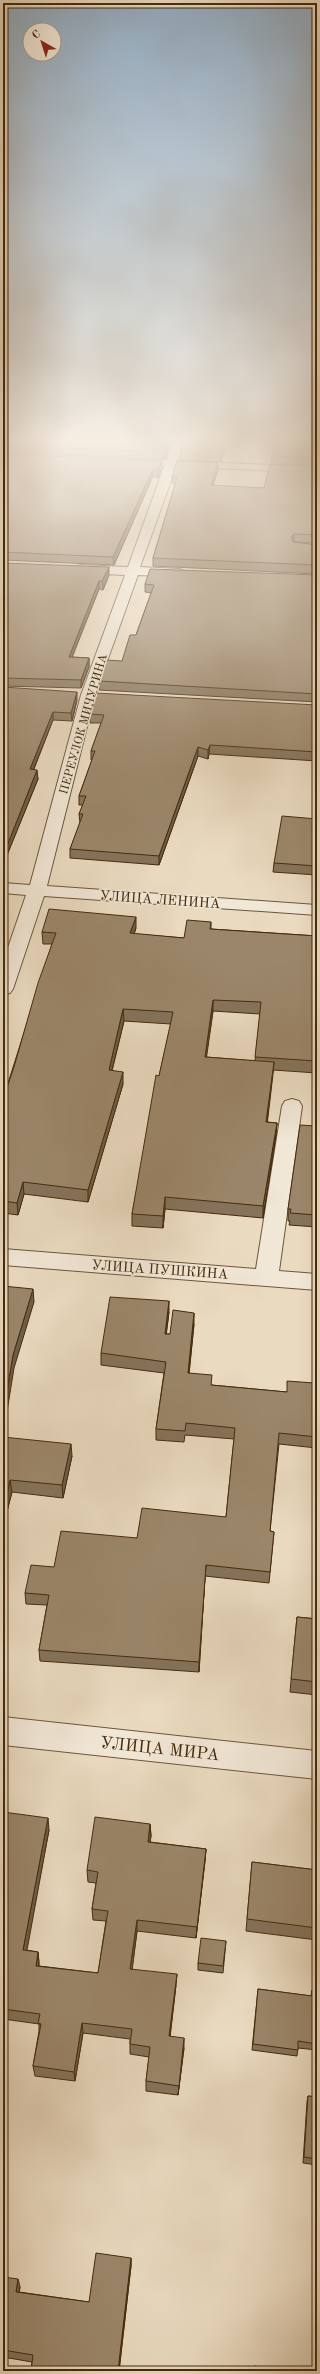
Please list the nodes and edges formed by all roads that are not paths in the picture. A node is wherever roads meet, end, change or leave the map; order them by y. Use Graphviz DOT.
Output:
graph roads {
  1 [pos="139,550"];
  2 [pos="67,568"];
  3 [pos="131,572"];
  4 [pos="193,574"];
  5 [pos="73,694"];
  6 [pos="88,695"];
  7 [pos="104,696"];
  8 [pos="3,888"];
  9 [pos="37,890"];
  10 [pos="317,910"];
  11 [pos="3,989"];
  12 [pos="292,1106"];
  13 [pos="3,1257"];
  14 [pos="266,1277"];
  15 [pos="317,1282"];
  16 [pos="3,1731"];
  17 [pos="317,1765"];
  1 -- 3 [label="street, ПЕРЕУЛОК МИЧУРИНА"];
  2 -- 3 [label="street"];
  3 -- 4 [label="street"];
  3 -- 6 [label="street, ПЕРЕУЛОК МИЧУРИНА"];
  5 -- 6 [label="street"];
  6 -- 7 [label="street"];
  6 -- 9 [label="street, ПЕРЕУЛОК МИЧУРИНА"];
  8 -- 9 [label="street, УЛИЦА ЛЕНИНА"];
  9 -- 10 [label="street, УЛИЦА ЛЕНИНА"];
  9 -- 11 [label="street, ПЕРЕУЛОК МИЧУРИНА"];
  12 -- 14 [label="street"];
  13 -- 14 [label="street, УЛИЦА ПУШКИНА"];
  14 -- 15 [label="street, УЛИЦА ПУШКИНА"];
  16 -- 17 [label="street, УЛИЦА МИРА"];
}
